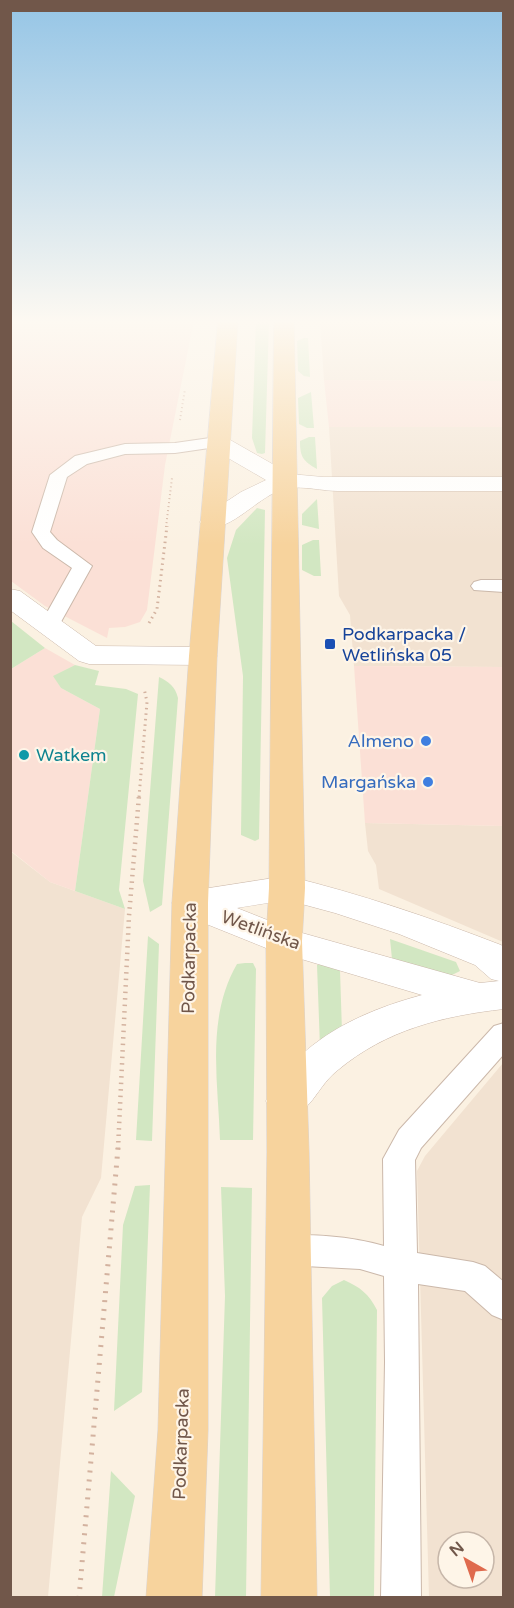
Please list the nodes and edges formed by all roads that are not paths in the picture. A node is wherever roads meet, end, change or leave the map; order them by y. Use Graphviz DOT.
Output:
graph roads {
  1 [pos="221,395"];
  2 [pos="284,395"];
  3 [pos="217,442"];
  4 [pos="284,481"];
  5 [pos="504,484"];
  6 [pos="212,522"];
  7 [pos="481,586"];
  8 [pos="504,586"];
  9 [pos="10,597"];
  10 [pos="50,625"];
  11 [pos="203,656"];
  12 [pos="287,888"];
  13 [pos="190,903"];
  14 [pos="284,940"];
  15 [pos="504,969"];
  16 [pos="491,996"];
  17 [pos="504,1034"];
  18 [pos="287,1101"];
  19 [pos="286,1250"];
  20 [pos="401,1266"];
  21 [pos="504,1304"];
  22 [pos="174,1598"];
  23 [pos="288,1598"];
  24 [pos="401,1598"];
  1 -- 3 [label="main road, Podkarpacka"];
  2 -- 4 [label="main road"];
  3 -- 4 [label="street"];
  3 -- 6 [label="main road, Podkarpacka"];
  3 -- 10 [label="lane"];
  4 -- 5 [label="street"];
  4 -- 6 [label="street"];
  4 -- 12 [label="main road"];
  6 -- 11 [label="main road, Podkarpacka"];
  7 -- 8 [label="lane"];
  9 -- 10 [label="street"];
  10 -- 11 [label="street"];
  11 -- 13 [label="main road, Podkarpacka"];
  12 -- 13 [label="street, Wetlińska"];
  12 -- 14 [label="main road"];
  12 -- 15 [label="street, Wetlińska"];
  13 -- 14 [label="street, Wetlińska"];
  13 -- 22 [label="main road, Podkarpacka"];
  14 -- 16 [label="street, Wetlińska"];
  14 -- 18 [label="main road"];
  16 -- 18 [label="street, Wetlińska"];
  17 -- 20 [label="lane"];
  18 -- 19 [label="main road"];
  19 -- 20 [label="lane"];
  19 -- 23 [label="main road"];
  20 -- 21 [label="lane"];
  20 -- 24 [label="lane"];
}
